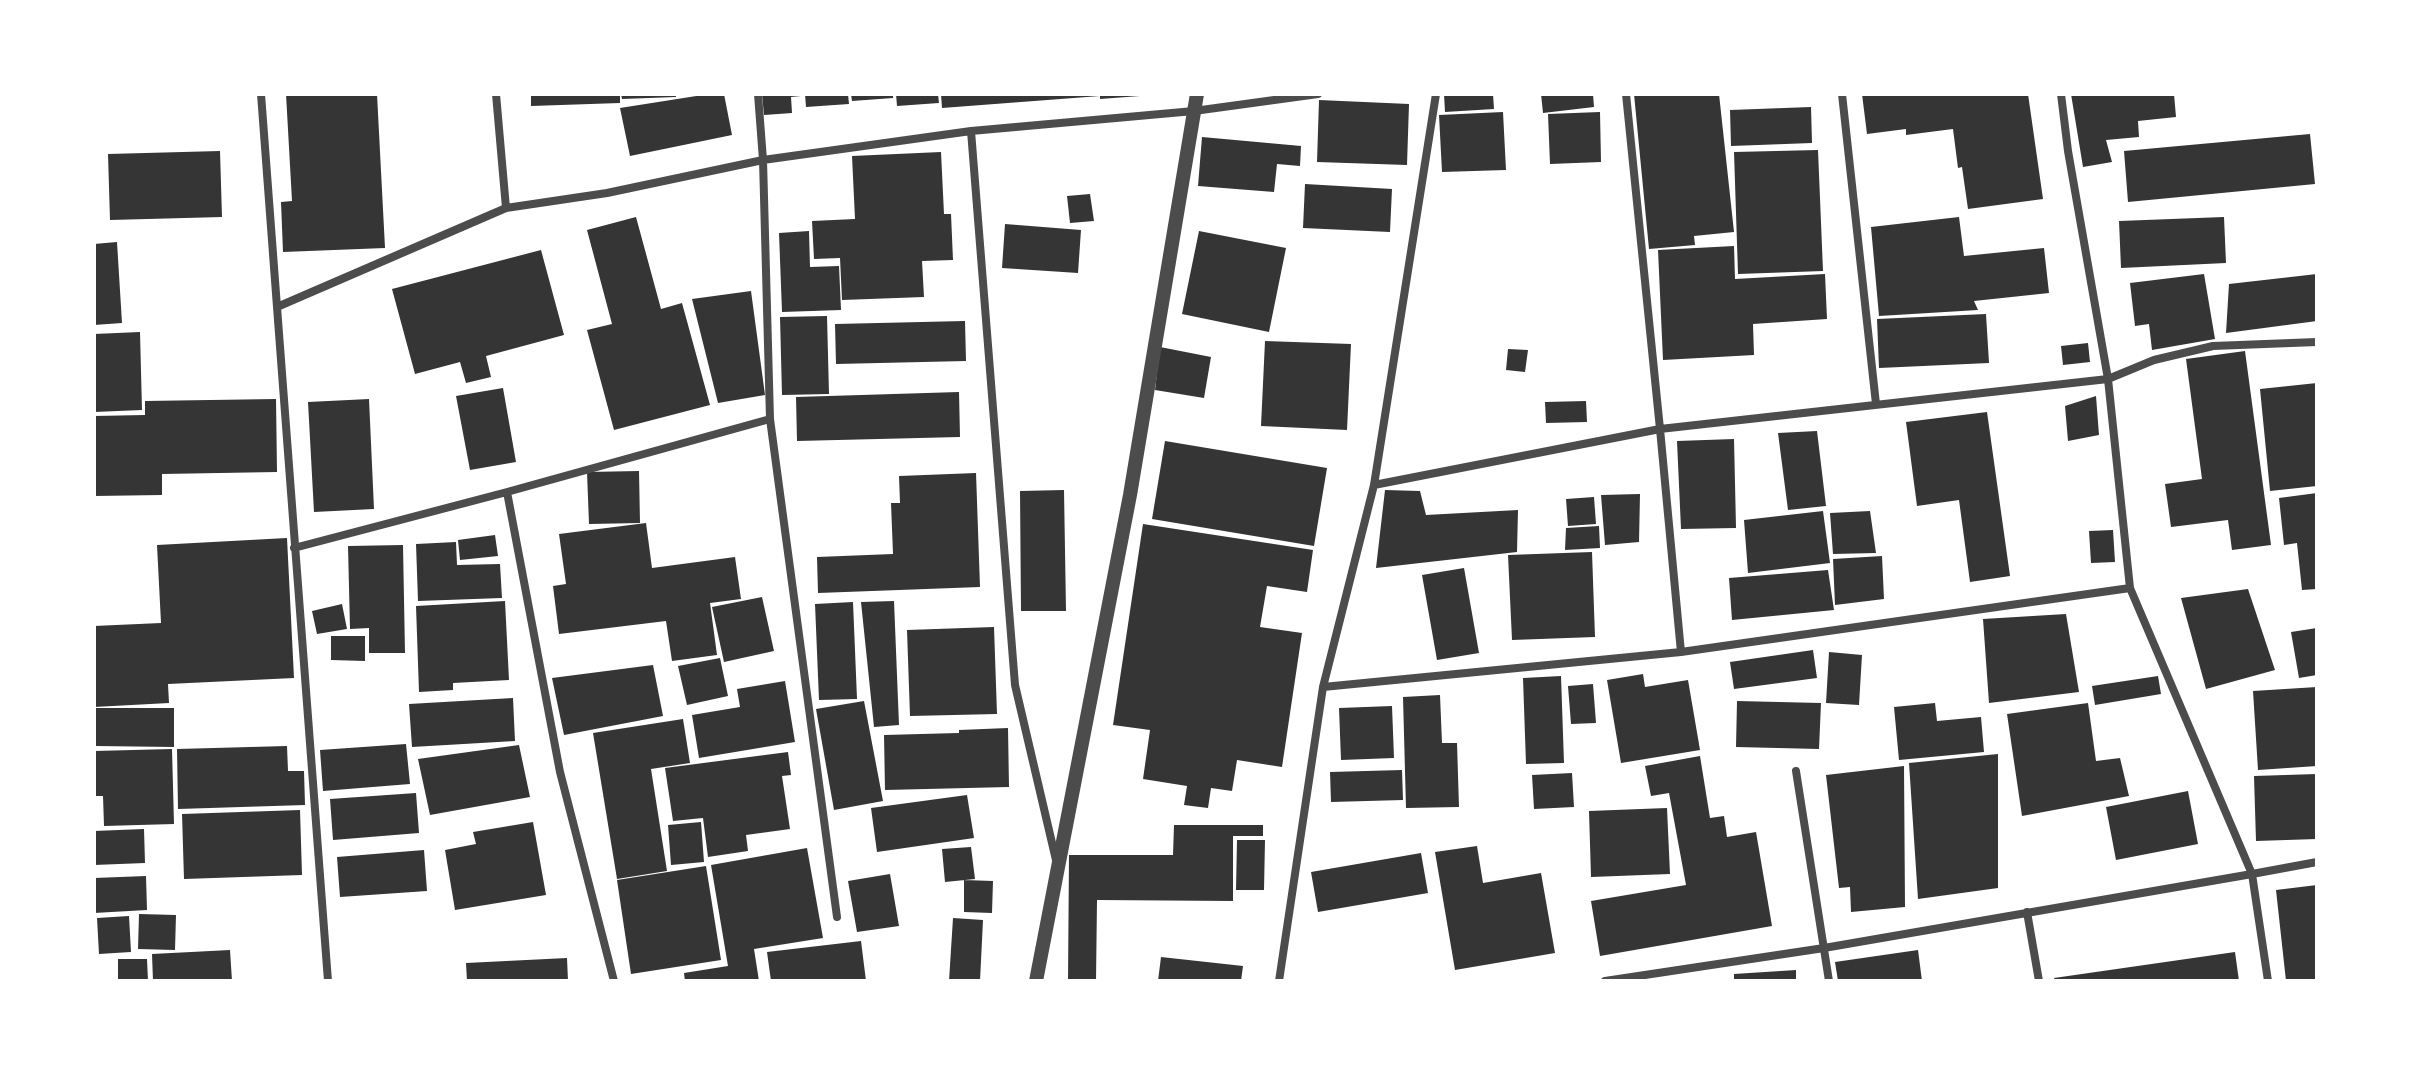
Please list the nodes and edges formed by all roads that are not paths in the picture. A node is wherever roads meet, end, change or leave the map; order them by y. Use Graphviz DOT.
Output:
graph roads {
  1 [pos="261,94"];
  2 [pos="496,94"];
  3 [pos="758,94"];
  4 [pos="1197,94"];
  5 [pos="1318,94"];
  6 [pos="1436,94"];
  7 [pos="1626,94"];
  8 [pos="1842,94"];
  9 [pos="2061,94"];
  10 [pos="1194,111"];
  11 [pos="971,131"];
  12 [pos="763,160"];
  13 [pos="506,208"];
  14 [pos="277,307"];
  15 [pos="2317,342"];
  16 [pos="2108,379"];
  17 [pos="1876,404"];
  18 [pos="770,419"];
  19 [pos="1660,429"];
  20 [pos="1374,485"];
  21 [pos="507,492"];
  22 [pos="294,548"];
  23 [pos="2130,588"];
  24 [pos="1681,652"];
  25 [pos="1323,687"];
  26 [pos="1796,771"];
  27 [pos="2317,862"];
  28 [pos="1058,869"];
  29 [pos="2252,874"];
  30 [pos="2027,912"];
  31 [pos="837,917"];
  32 [pos="1824,948"];
  33 [pos="328,981"];
  34 [pos="614,981"];
  35 [pos="1036,981"];
  36 [pos="1279,981"];
  37 [pos="1605,981"];
  38 [pos="1829,981"];
  39 [pos="2039,981"];
  40 [pos="2268,981"];
  1 -- 14 [label="street"];
  2 -- 13 [label="street"];
  3 -- 12 [label="street"];
  4 -- 10 [label="street"];
  5 -- 10 [label="street"];
  6 -- 20 [label="street"];
  7 -- 19 [label="street"];
  8 -- 17 [label="street"];
  9 -- 16 [label="street"];
  10 -- 11 [label="street"];
  10 -- 28 [label="street"];
  11 -- 12 [label="street"];
  11 -- 28 [label="street"];
  12 -- 13 [label="street"];
  12 -- 18 [label="street"];
  13 -- 14 [label="street"];
  14 -- 22 [label="street"];
  15 -- 16 [label="street"];
  16 -- 17 [label="street"];
  16 -- 23 [label="street"];
  17 -- 19 [label="street"];
  18 -- 21 [label="street"];
  18 -- 31 [label="street"];
  19 -- 20 [label="street"];
  19 -- 24 [label="street"];
  20 -- 25 [label="street"];
  21 -- 22 [label="street"];
  21 -- 34 [label="street"];
  22 -- 33 [label="street"];
  23 -- 24 [label="street"];
  23 -- 29 [label="street"];
  24 -- 25 [label="street"];
  25 -- 36 [label="street"];
  26 -- 32 [label="street"];
  27 -- 29 [label="street"];
  28 -- 35 [label="street"];
  29 -- 30 [label="street"];
  29 -- 40 [label="street"];
  30 -- 32 [label="street"];
  30 -- 39 [label="street"];
  32 -- 37 [label="street"];
  32 -- 38 [label="street"];
}
